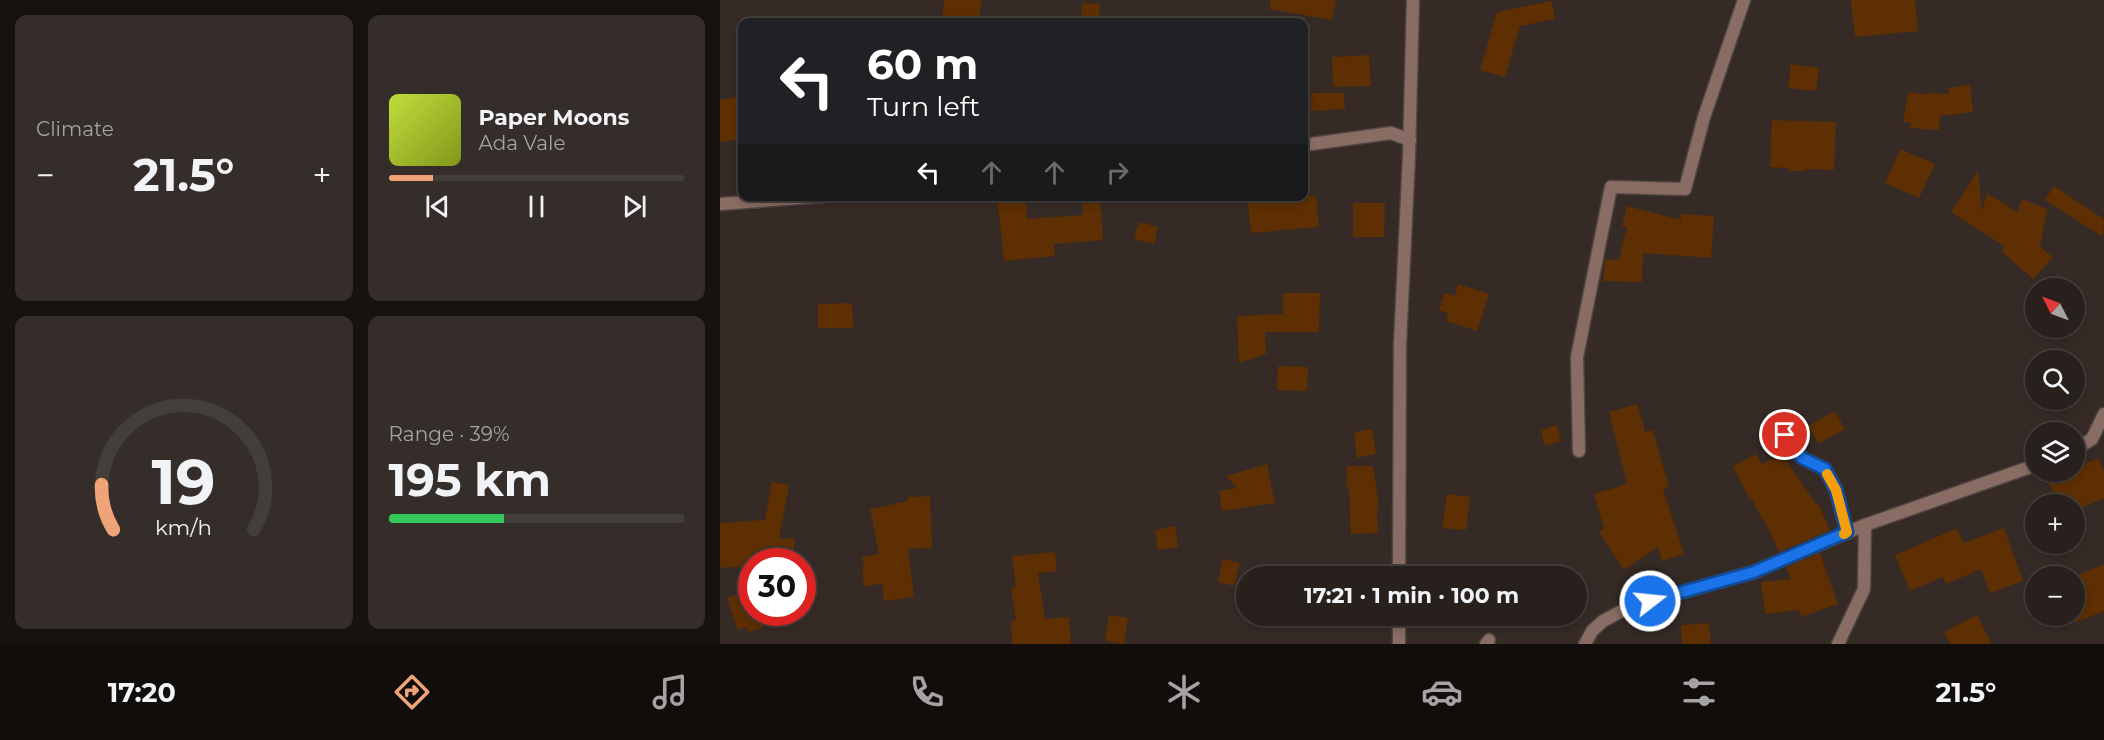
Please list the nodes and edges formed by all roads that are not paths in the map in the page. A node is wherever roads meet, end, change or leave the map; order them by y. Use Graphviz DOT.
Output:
graph roads {
  1 [pos="1413,0"];
  2 [pos="1744,0"];
  3 [pos="1410,140"];
  4 [pos="1308,143"];
  5 [pos="759,201"];
  6 [pos="720,204"];
  7 [pos="2104,414"];
  8 [pos="1785,435"];
  9 [pos="2085,443"];
  10 [pos="1579,451"];
  11 [pos="2025,469"];
  12 [pos="1865,525"];
  13 [pos="1847,532"];
  14 [pos="1399,566"];
  15 [pos="1399,626"];
  16 [pos="1399,644"];
  17 [pos="1585,644"];
  18 [pos="1838,644"];
  1 -- 3 [label="street"];
  2 -- 10 [label="street"];
  3 -- 4 [label="street"];
  3 -- 14 [label="street"];
  5 -- 6 [label="street"];
  7 -- 9 [label="street"];
  8 -- 13 [label="street"];
  11 -- 12 [label="street"];
  12 -- 13 [label="street"];
  12 -- 18 [label="street"];
  13 -- 17 [label="street"];
  15 -- 16 [label="street"];
}
